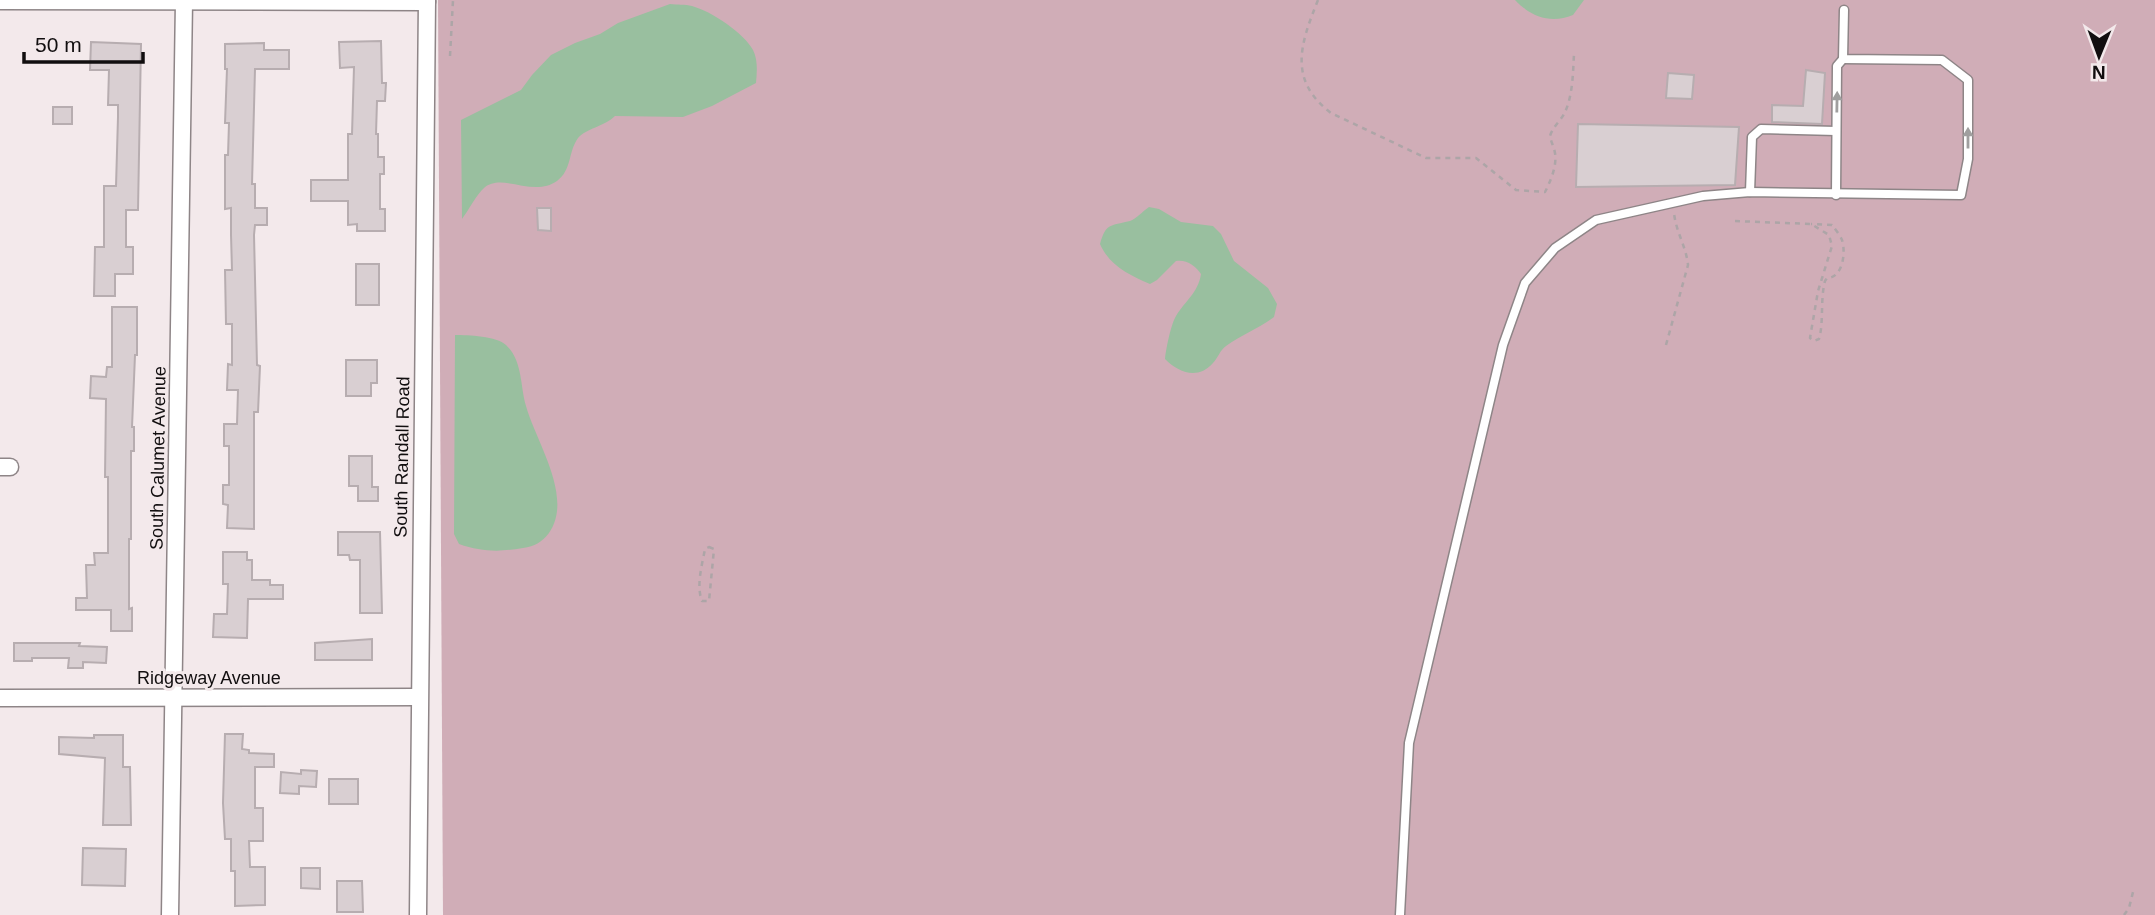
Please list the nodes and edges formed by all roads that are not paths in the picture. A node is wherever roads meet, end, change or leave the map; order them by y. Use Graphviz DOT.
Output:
graph roads {
  1 [pos="0,1"];
  2 [pos="184,1"];
  3 [pos="427,1"];
  4 [pos="1844,10"];
  5 [pos="1843,59"];
  6 [pos="1836,131"];
  7 [pos="1750,192"];
  8 [pos="1836,195"];
  9 [pos="174,697"];
  10 [pos="418,697"];
  11 [pos="0,698"];
  12 [pos="170,915"];
  13 [pos="418,915"];
  14 [pos="1400,915"];
  1 -- 2 [label="street"];
  2 -- 3 [label="street"];
  2 -- 9 [label="street, South Calumet Avenue"];
  3 -- 10 [label="street, South Randall Road"];
  4 -- 5 [label="lane"];
  6 -- 5 [label="lane, one-way"];
  8 -- 5 [label="lane, one-way"];
  6 -- 7 [label="lane"];
  6 -- 8 [label="lane"];
  7 -- 8 [label="lane"];
  7 -- 14 [label="lane"];
  9 -- 10 [label="street, Ridgeway Avenue"];
  9 -- 11 [label="street, Ridgeway Avenue"];
  9 -- 12 [label="street, South Calumet Avenue"];
  10 -- 13 [label="street, South Randall Road"];
}
